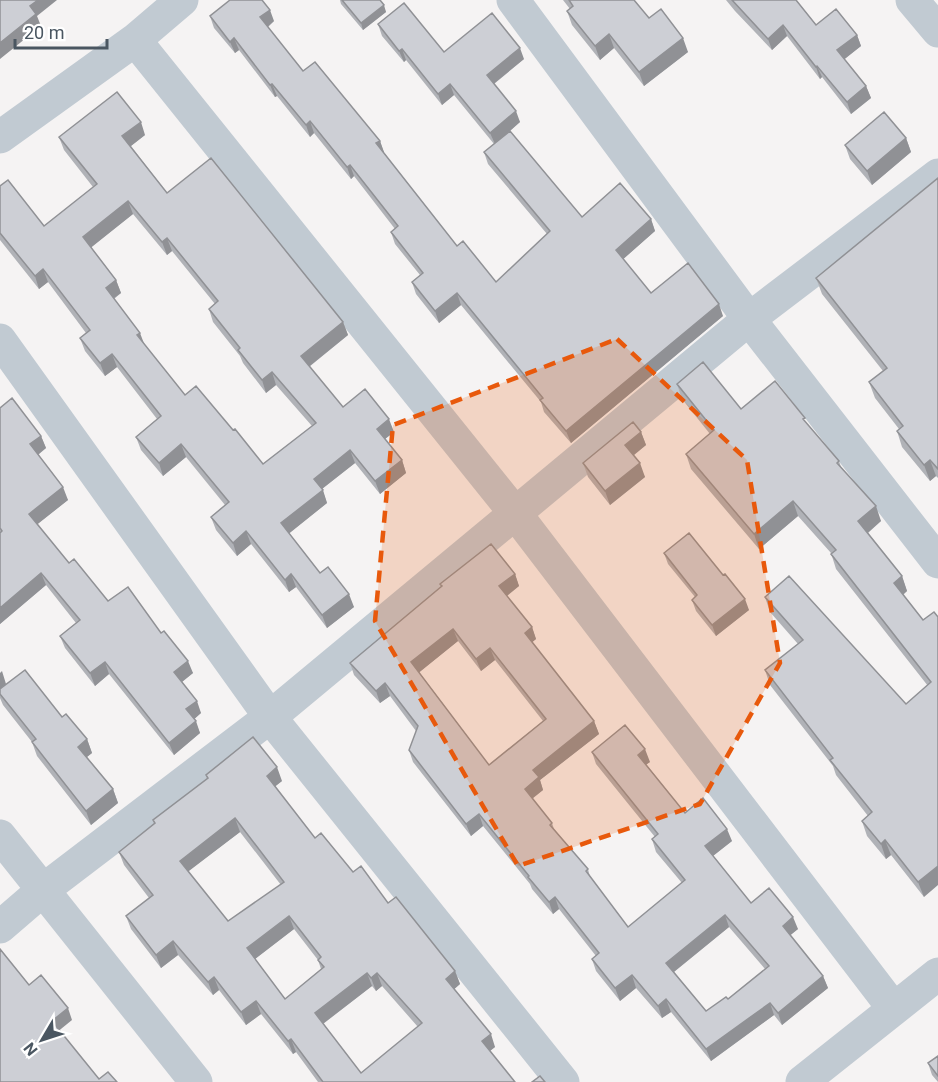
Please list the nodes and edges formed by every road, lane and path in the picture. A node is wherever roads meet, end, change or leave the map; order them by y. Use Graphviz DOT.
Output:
graph roads {
  1 [pos="182,0"];
  2 [pos="513,0"];
  3 [pos="912,0"];
  4 [pos="938,31"];
  5 [pos="135,40"];
  6 [pos="0,137"];
  7 [pos="938,175"];
  8 [pos="749,319"];
  9 [pos="0,340"];
  10 [pos="516,513"];
  11 [pos="938,562"];
  12 [pos="270,717"];
  13 [pos="0,836"];
  14 [pos="43,890"];
  15 [pos="0,927"];
  16 [pos="938,974"];
  17 [pos="894,1009"];
  18 [pos="813,1078"];
  19 [pos="196,1082"];
  20 [pos="563,1082"];
  1 -- 5 [label="street"];
  2 -- 8 [label="street"];
  3 -- 4 [label="street"];
  5 -- 6 [label="street"];
  5 -- 10 [label="street"];
  7 -- 8 [label="street"];
  8 -- 10 [label="street"];
  8 -- 11 [label="street"];
  9 -- 12 [label="street"];
  10 -- 12 [label="street"];
  10 -- 17 [label="street"];
  12 -- 14 [label="street"];
  12 -- 20 [label="street"];
  13 -- 14 [label="street"];
  14 -- 15 [label="street"];
  14 -- 19 [label="street"];
  16 -- 17 [label="street"];
  17 -- 18 [label="street"];
}
